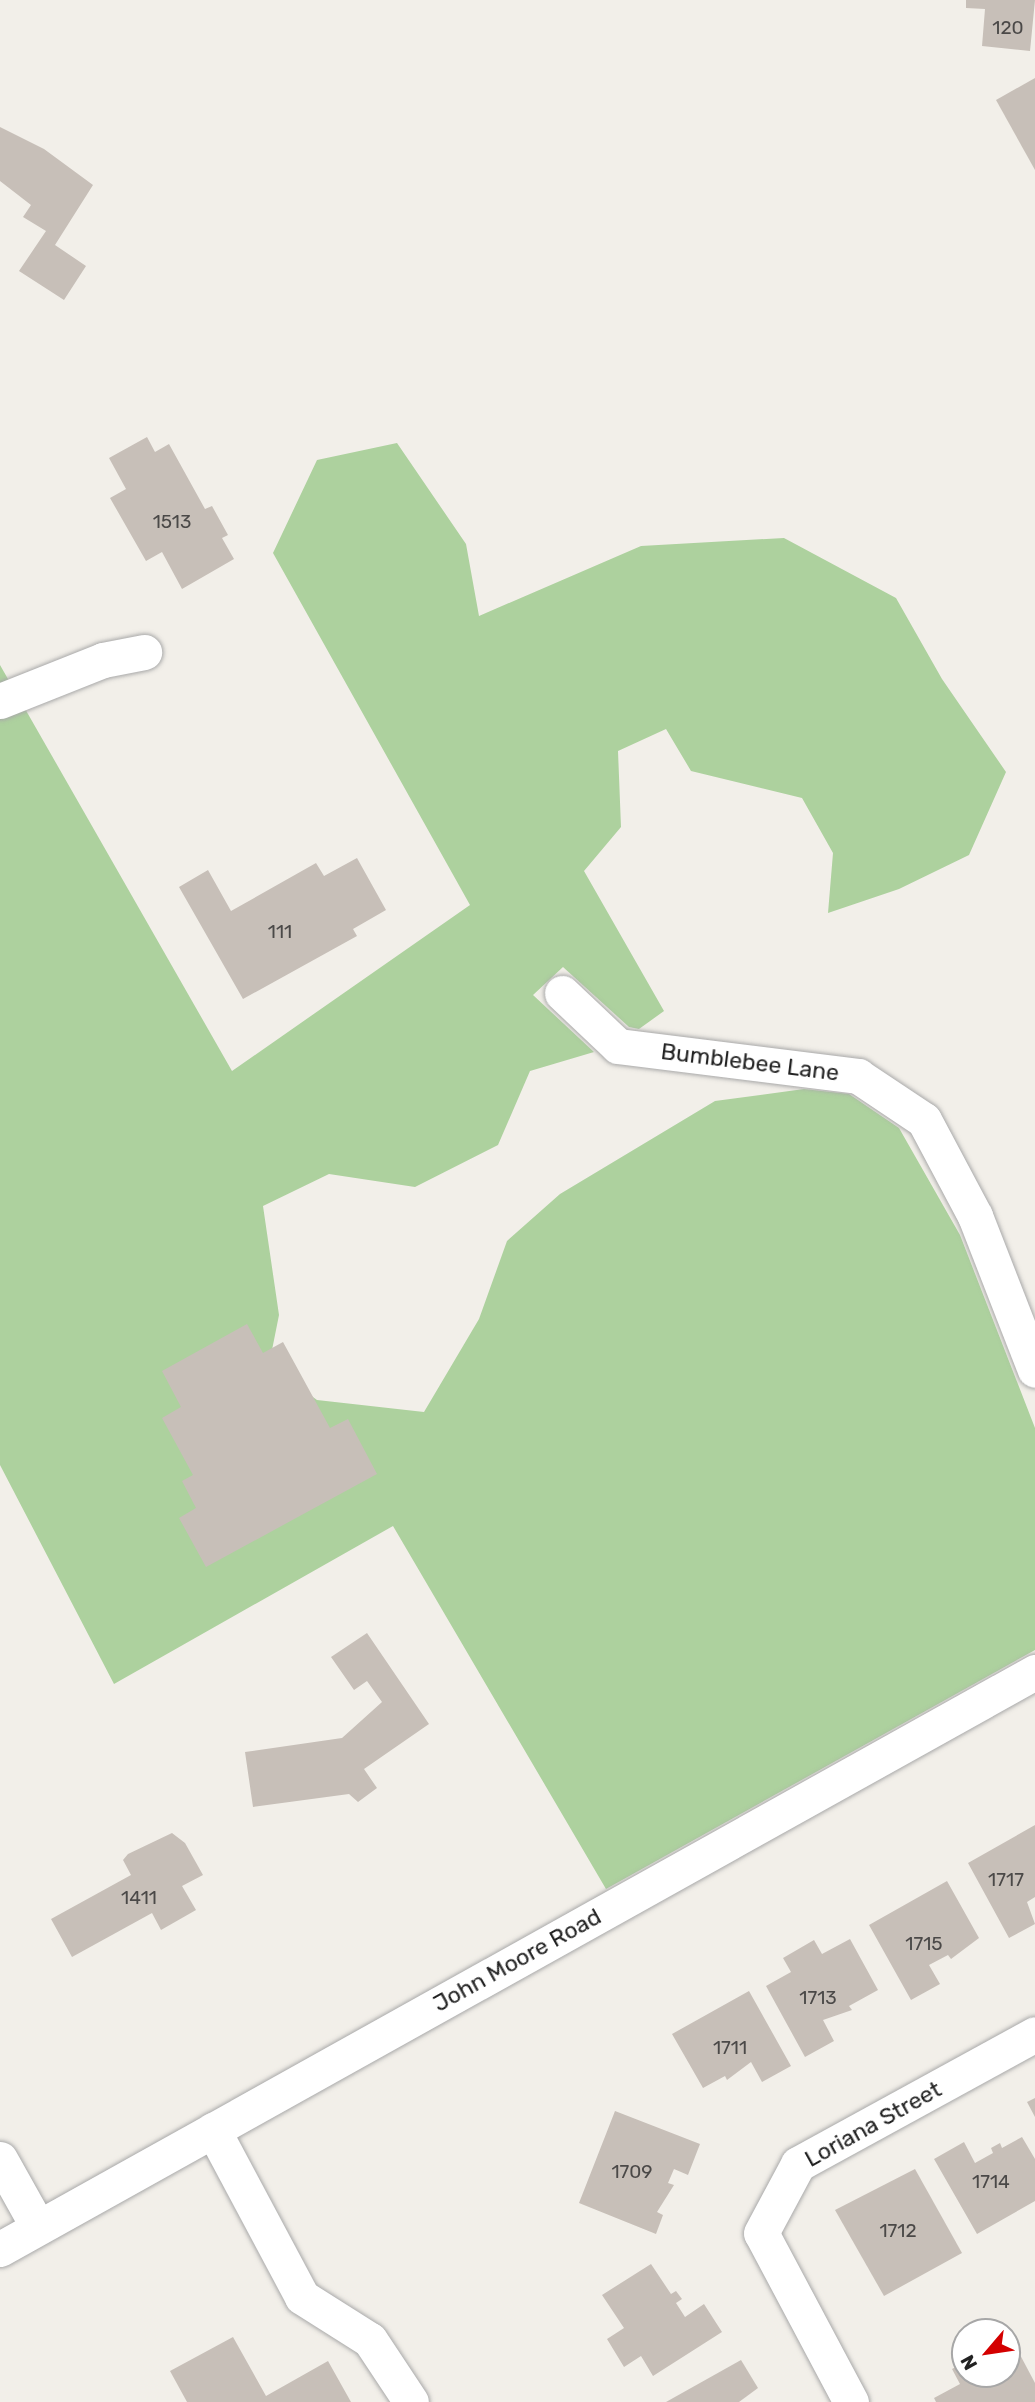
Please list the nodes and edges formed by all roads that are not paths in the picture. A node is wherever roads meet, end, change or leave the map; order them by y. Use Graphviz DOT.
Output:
graph roads {
  1 [pos="144,652"];
  2 [pos="0,701"];
  3 [pos="562,993"];
  4 [pos="1035,1370"];
  5 [pos="1035,1672"];
  6 [pos="1035,2034"];
  7 [pos="213,2130"];
  8 [pos="0,2159"];
  9 [pos="38,2227"];
  10 [pos="0,2249"];
  11 [pos="411,2402"];
  12 [pos="851,2402"];
  1 -- 2 [label="street"];
  3 -- 4 [label="street, Bumblebee Lane"];
  5 -- 7 [label="street, John Moore Road"];
  6 -- 12 [label="street, Loriana Street"];
  7 -- 9 [label="street, John Moore Road"];
  7 -- 11 [label="street"];
  8 -- 9 [label="street"];
  9 -- 10 [label="street, John Moore Road"];
}
